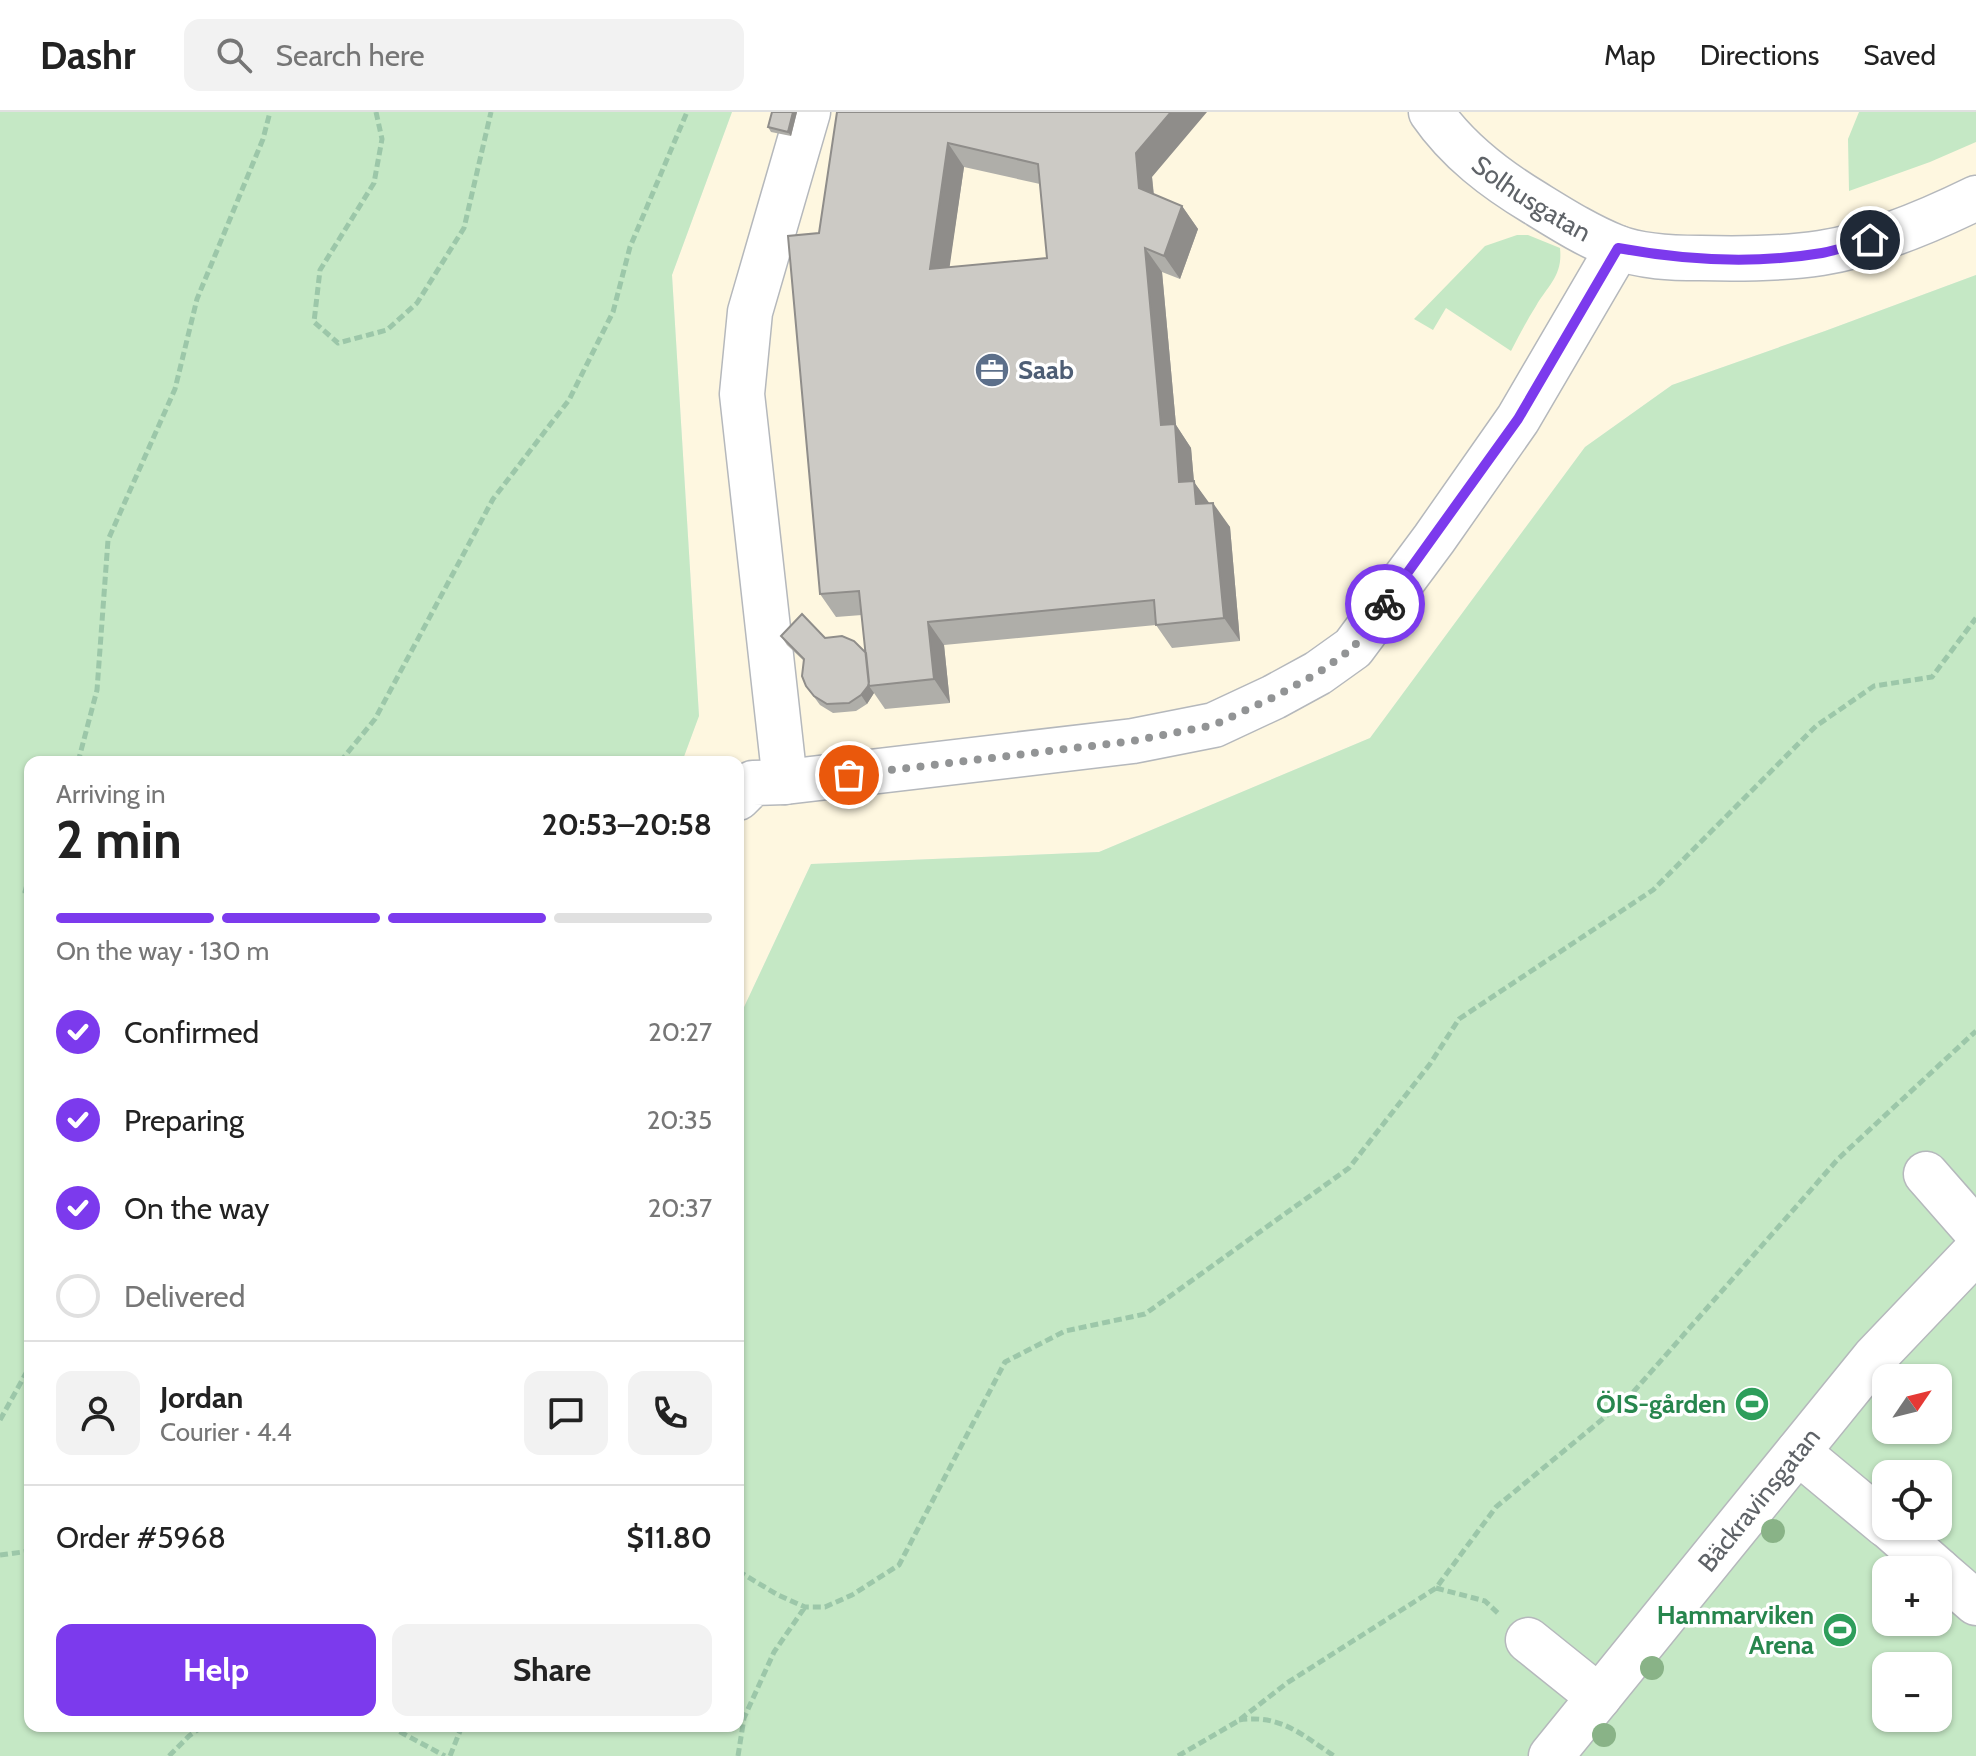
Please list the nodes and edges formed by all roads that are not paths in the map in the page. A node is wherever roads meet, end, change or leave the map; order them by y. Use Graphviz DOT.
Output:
graph roads {
  1 [pos="808,112"];
  2 [pos="1431,112"];
  3 [pos="1976,198"];
  4 [pos="1618,248"];
  5 [pos="785,782"];
  6 [pos="744,792"];
  7 [pos="1976,1193"];
  8 [pos="1976,1231"];
  9 [pos="1976,1251"];
  10 [pos="1798,1452"];
  11 [pos="1872,1513"];
  12 [pos="1904,1540"];
  13 [pos="1922,1556"];
  14 [pos="1952,1582"];
  15 [pos="1976,1603"];
  16 [pos="1520,1649"];
  17 [pos="1591,1706"];
  18 [pos="1551,1756"];
  1 -- 5 [label="street"];
  2 -- 4 [label="street, Solhusgatan"];
  3 -- 4 [label="street, Solhusgatan"];
  4 -- 5 [label="street"];
  5 -- 6 [label="street"];
  7 -- 8 [label="street"];
  9 -- 10 [label="street, Bäckravinsgatan"];
  10 -- 11 [label="street"];
  10 -- 17 [label="street, Bäckravinsgatan"];
  12 -- 13 [label="street"];
  14 -- 15 [label="street"];
  16 -- 17 [label="street"];
  17 -- 18 [label="street, Bäckravinsgatan"];
}
